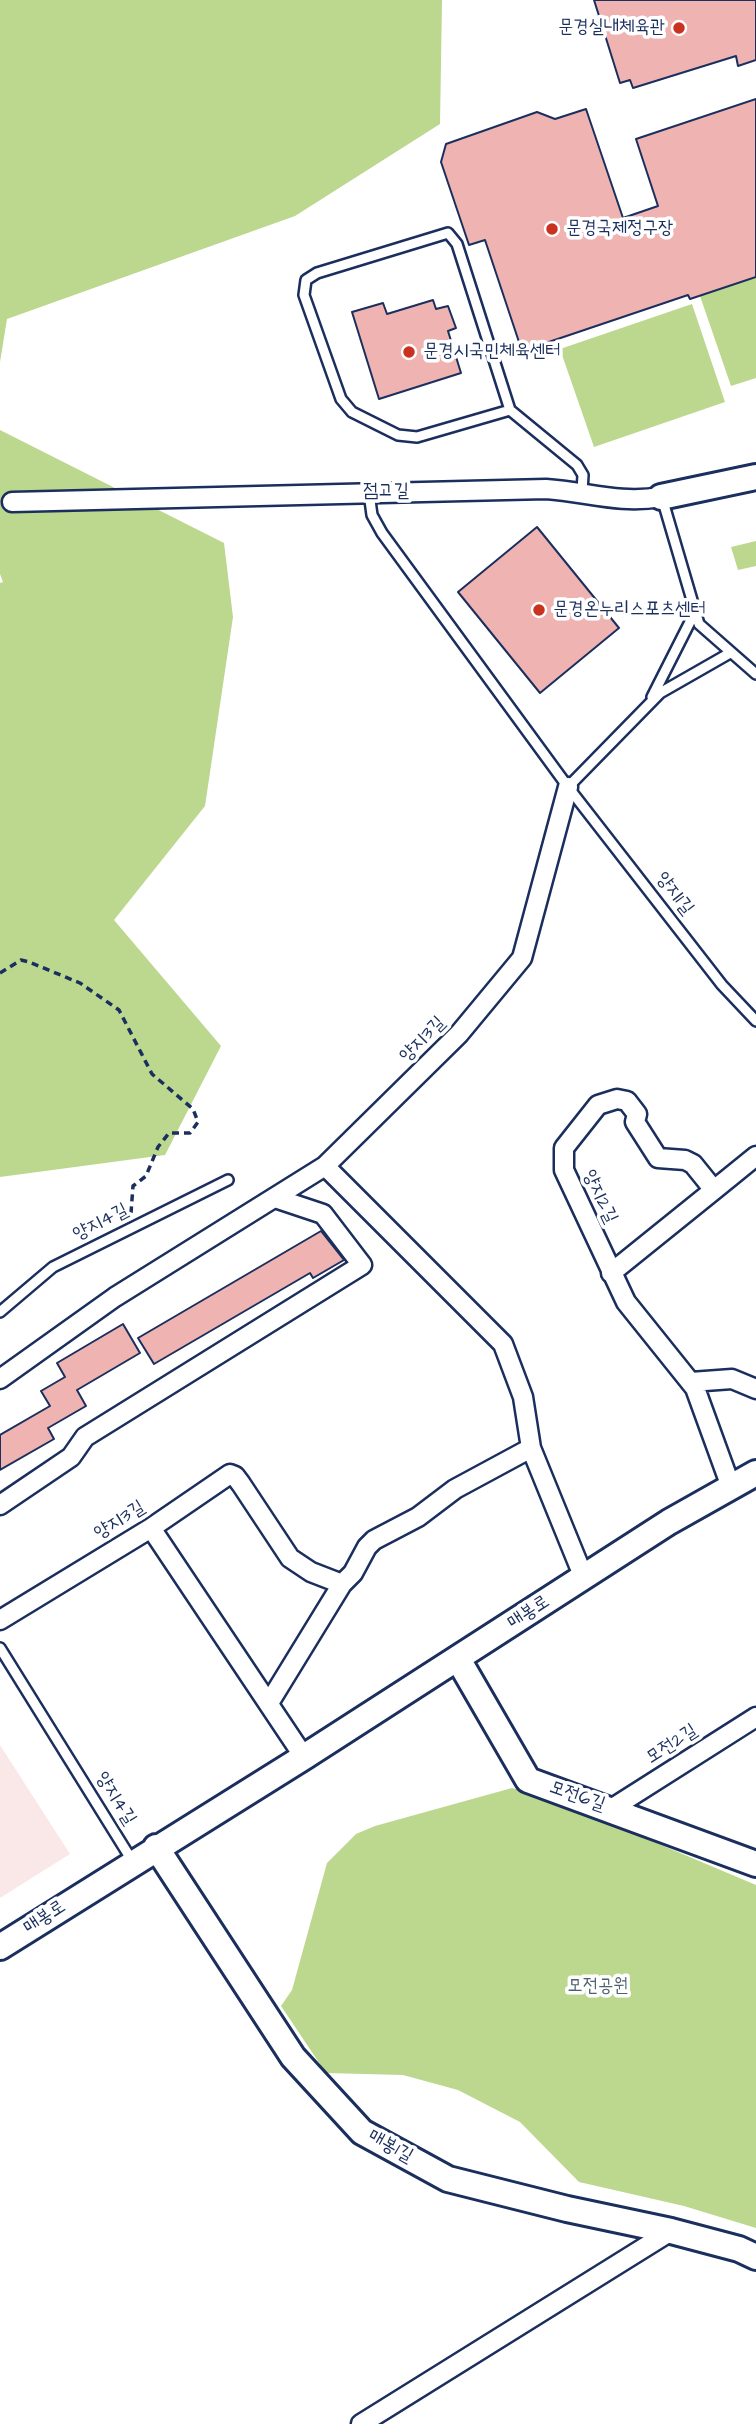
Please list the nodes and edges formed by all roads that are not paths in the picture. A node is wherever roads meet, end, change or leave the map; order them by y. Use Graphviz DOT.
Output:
graph roads {
  1 [pos="510,410"];
  2 [pos="756,477"];
  3 [pos="369,491"];
  4 [pos="582,492"];
  5 [pos="661,497"];
  6 [pos="6,501"];
  7 [pos="694,614"];
  8 [pos="730,653"];
  9 [pos="756,674"];
  10 [pos="648,705"];
  11 [pos="568,787"];
  12 [pos="756,1021"];
  13 [pos="756,1156"];
  14 [pos="325,1166"];
  15 [pos="228,1180"];
  16 [pos="714,1190"];
  17 [pos="275,1198"];
  18 [pos="611,1273"];
  19 [pos="0,1312"];
  20 [pos="0,1379"];
  21 [pos="691,1382"];
  22 [pos="756,1389"];
  23 [pos="531,1448"];
  24 [pos="756,1473"];
  25 [pos="731,1487"];
  26 [pos="0,1505"];
  27 [pos="151,1528"];
  28 [pos="584,1578"];
  29 [pos="342,1584"];
  30 [pos="0,1620"];
  31 [pos="0,1648"];
  32 [pos="458,1659"];
  33 [pos="269,1703"];
  34 [pos="756,1717"];
  35 [pos="304,1757"];
  36 [pos="611,1809"];
  37 [pos="156,1847"];
  38 [pos="133,1862"];
  39 [pos="756,1864"];
  40 [pos="0,1947"];
  41 [pos="671,2231"];
  42 [pos="756,2257"];
  43 [pos="361,2424"];
  1 -- 1 [label="lane"];
  1 -- 4 [label="lane"];
  2 -- 5 [label="street, 점고길"];
  3 -- 4 [label="street, 점고길"];
  3 -- 6 [label="street, 점고길"];
  3 -- 11 [label="lane, 양지1길"];
  4 -- 5 [label="street, 점고길"];
  5 -- 7 [label="lane"];
  7 -- 8 [label="lane"];
  7 -- 10 [label="lane"];
  8 -- 9 [label="lane"];
  8 -- 10 [label="lane, 양지3길"];
  10 -- 11 [label="lane, 양지3길"];
  11 -- 12 [label="lane, 양지1길"];
  11 -- 14 [label="street, 양지3길"];
  13 -- 16 [label="street"];
  14 -- 17 [label="street, 양지3길"];
  14 -- 23 [label="street"];
  15 -- 19 [label="lane, 양지4길"];
  16 -- 18 [label="street"];
  16 -- 18 [label="street, 양지2길"];
  17 -- 20 [label="street, 양지3길"];
  17 -- 26 [label="street"];
  18 -- 21 [label="street, 양지2길"];
  21 -- 22 [label="street"];
  21 -- 25 [label="street, 양지2길"];
  23 -- 28 [label="street"];
  23 -- 29 [label="street"];
  24 -- 25 [label="street, 매봉로"];
  25 -- 28 [label="street, 매봉로"];
  27 -- 29 [label="street, 양지3길"];
  27 -- 30 [label="street, 양지3길"];
  27 -- 33 [label="street"];
  28 -- 32 [label="street, 매봉로"];
  29 -- 33 [label="street"];
  31 -- 38 [label="lane, 양지4길"];
  32 -- 35 [label="street, 매봉로"];
  32 -- 36 [label="street, 모전6길"];
  33 -- 35 [label="street"];
  34 -- 36 [label="street, 모전2길"];
  35 -- 37 [label="street, 매봉로"];
  36 -- 39 [label="street, 모전6길"];
  37 -- 38 [label="street, 매봉로"];
  37 -- 41 [label="street, 매봉1길"];
  38 -- 40 [label="street, 매봉로"];
  41 -- 42 [label="street, 매봉1길"];
  41 -- 43 [label="street"];
}
